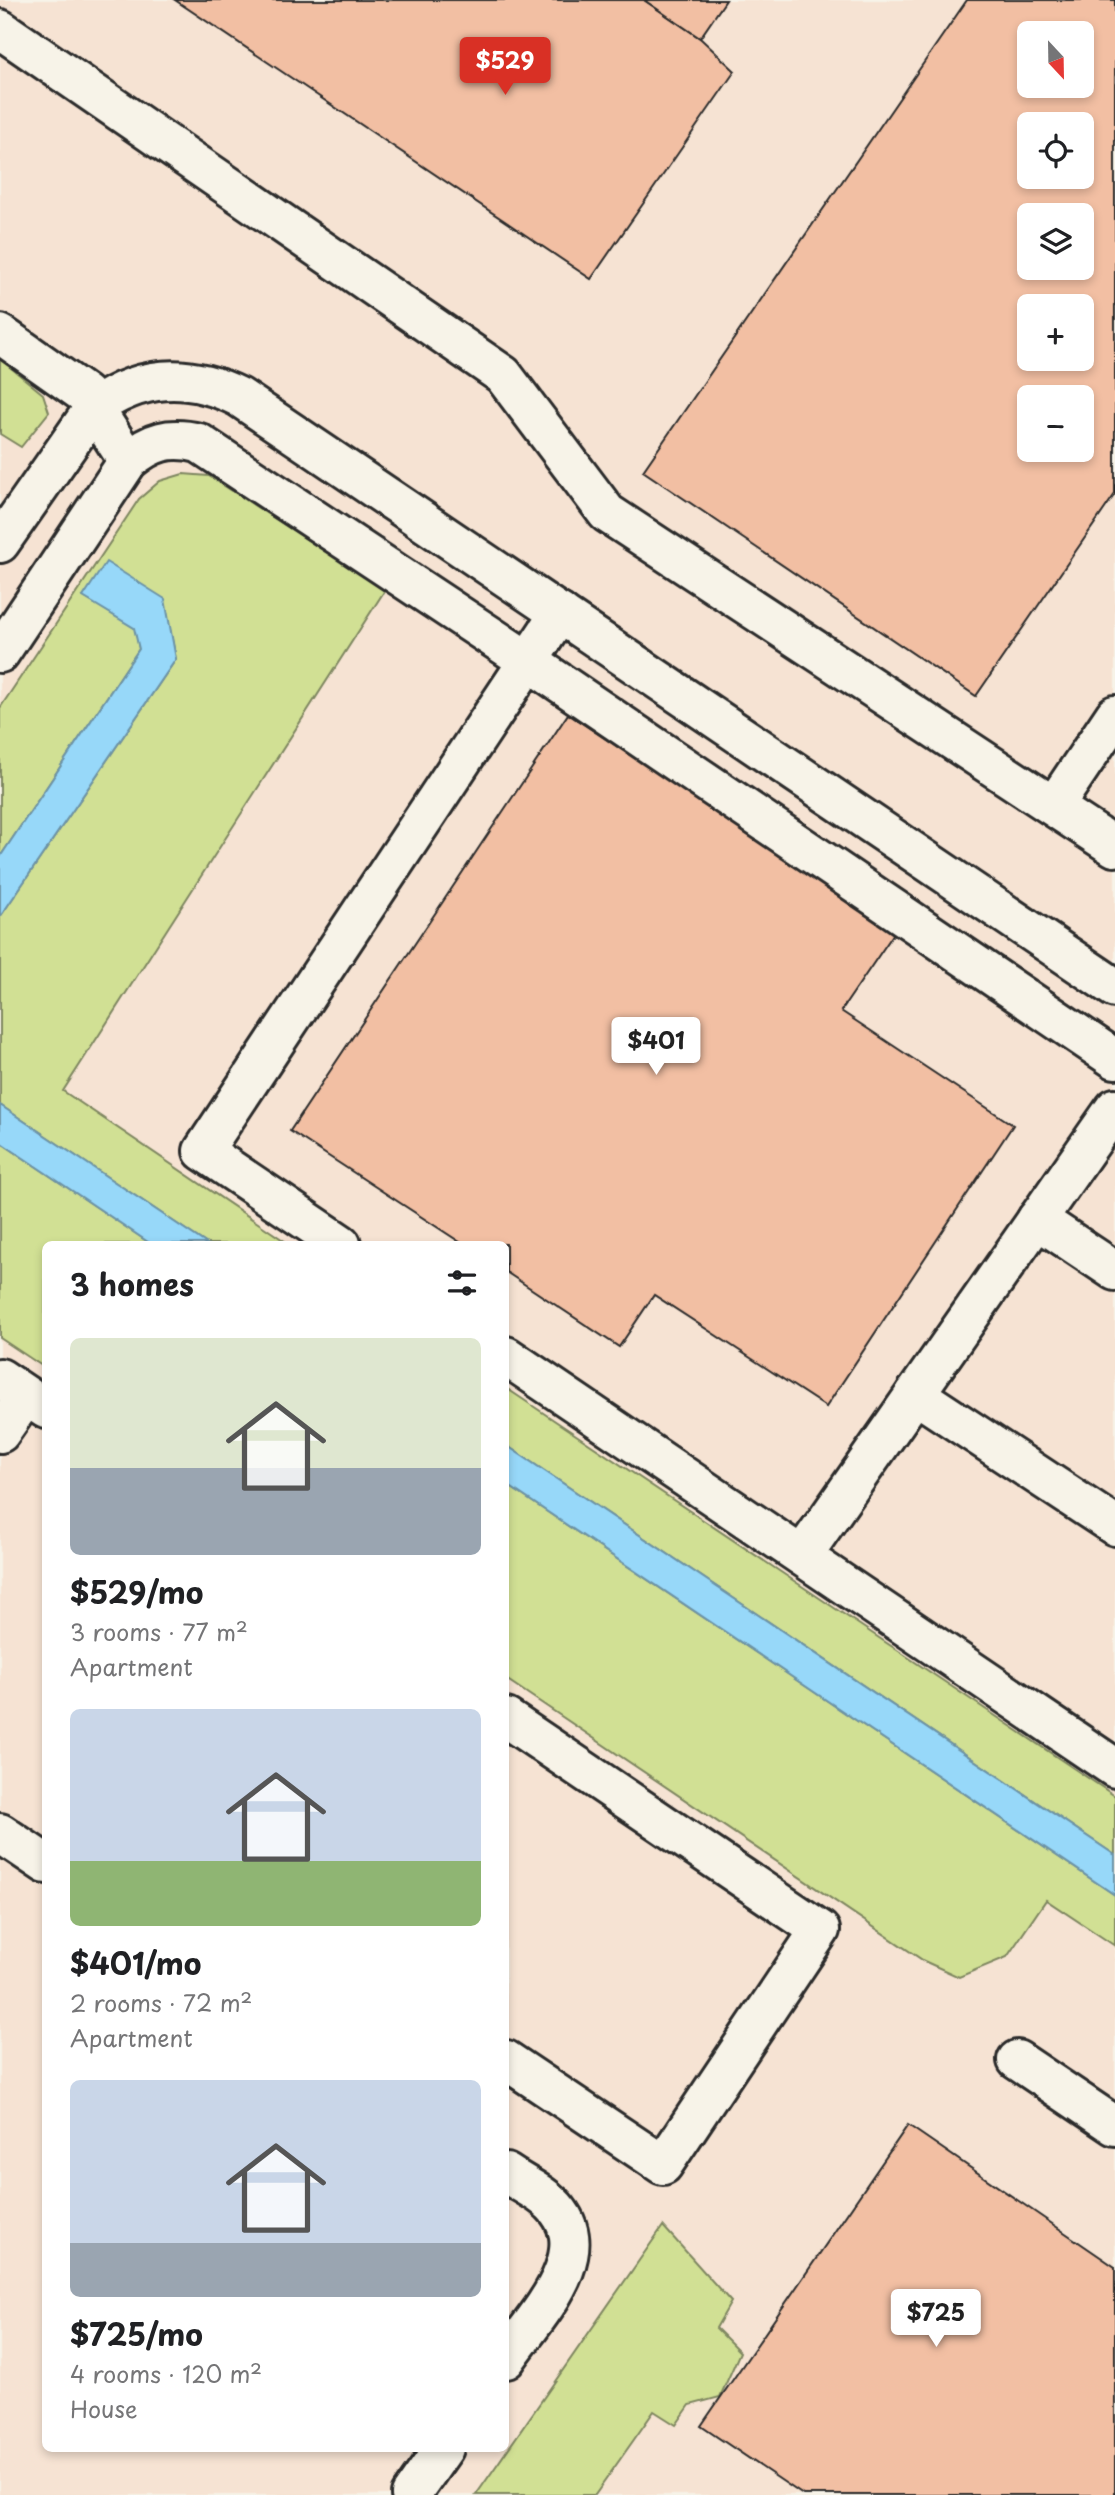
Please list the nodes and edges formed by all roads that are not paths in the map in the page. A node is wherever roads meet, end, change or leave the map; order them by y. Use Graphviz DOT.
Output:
graph roads {
  1 [pos="0,29"];
  2 [pos="0,334"];
  3 [pos="94,408"];
  4 [pos="128,461"];
  5 [pos="0,542"];
  6 [pos="560,613"];
  7 [pos="0,653"];
  8 [pos="528,661"];
  9 [pos="1115,715"];
  10 [pos="1054,806"];
  11 [pos="1115,847"];
  12 [pos="1115,988"];
  13 [pos="1115,1059"];
  14 [pos="1115,1108"];
  15 [pos="1037,1219"];
  16 [pos="337,1241"];
  17 [pos="1115,1270"];
  18 [pos="509,1358"];
  19 [pos="24,1394"];
  20 [pos="915,1394"];
  21 [pos="0,1433"];
  22 [pos="1115,1526"];
  23 [pos="802,1556"];
  24 [pos="509,1720"];
  25 [pos="1115,1768"];
  26 [pos="0,1833"];
  27 [pos="42,1861"];
  28 [pos="1017,2060"];
  29 [pos="509,2062"];
  30 [pos="1115,2126"];
  31 [pos="509,2175"];
  32 [pos="509,2355"];
  33 [pos="441,2452"];
  34 [pos="411,2495"];
  1 -- 10 [label="lane"];
  2 -- 3 [label="lane"];
  3 -- 4 [label="lane"];
  3 -- 5 [label="lane"];
  3 -- 6 [label="lane"];
  4 -- 7 [label="lane"];
  4 -- 8 [label="lane"];
  6 -- 8 [label="lane"];
  6 -- 12 [label="lane"];
  8 -- 13 [label="lane"];
  8 -- 16 [label="lane"];
  9 -- 10 [label="lane"];
  10 -- 11 [label="lane"];
  14 -- 15 [label="lane"];
  15 -- 17 [label="lane"];
  15 -- 20 [label="lane"];
  18 -- 23 [label="lane"];
  19 -- 21 [label="lane"];
  20 -- 22 [label="lane"];
  20 -- 23 [label="lane"];
  23 -- 25 [label="lane"];
  24 -- 29 [label="lane"];
  26 -- 27 [label="lane"];
  28 -- 30 [label="lane"];
  31 -- 32 [label="lane"];
  33 -- 34 [label="lane"];
}
